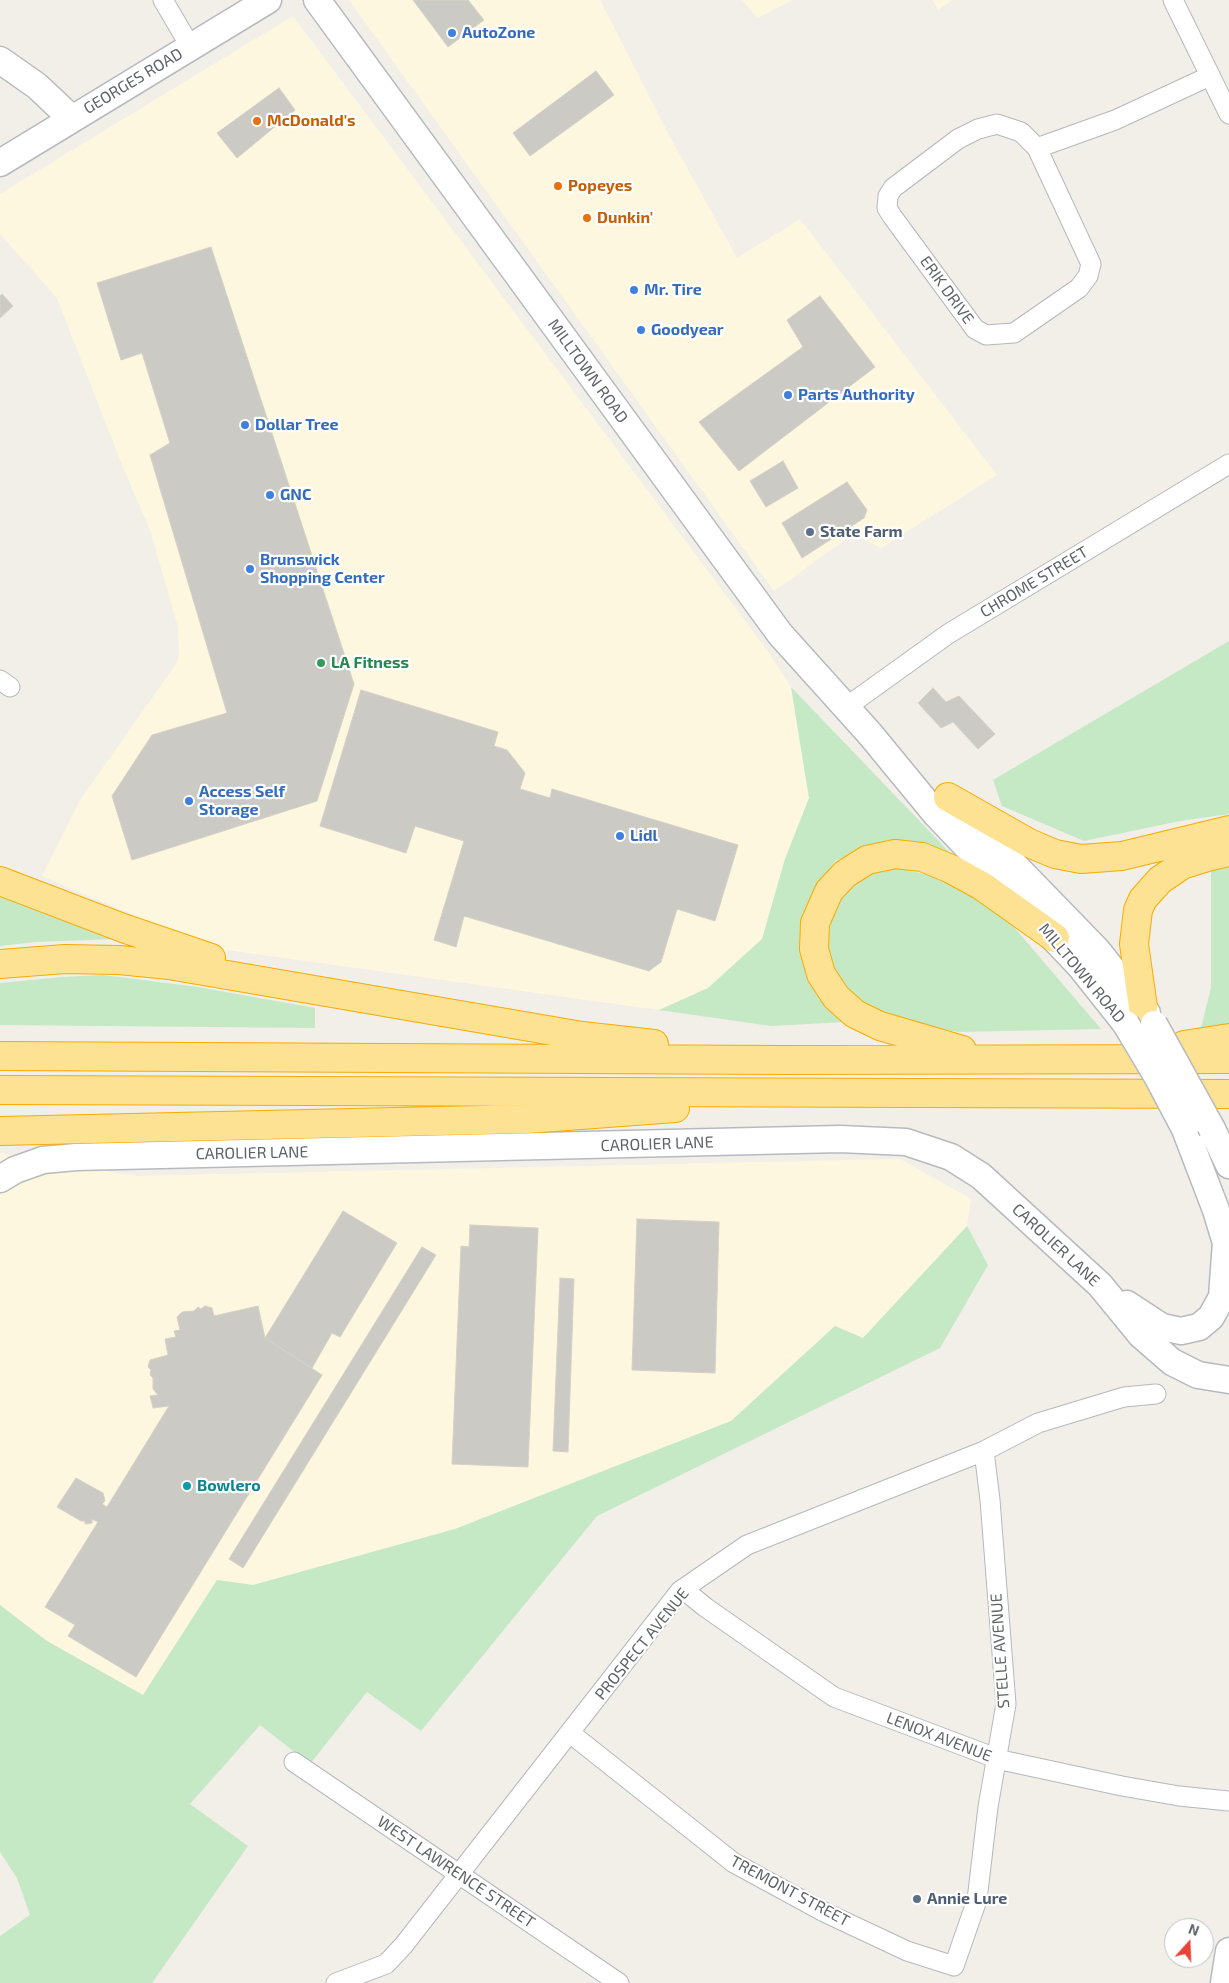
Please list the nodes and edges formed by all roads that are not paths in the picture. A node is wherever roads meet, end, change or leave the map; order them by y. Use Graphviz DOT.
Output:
graph roads {
  1 [pos="163,0"];
  2 [pos="268,0"];
  3 [pos="317,0"];
  4 [pos="1174,0"];
  5 [pos="190,46"];
  6 [pos="0,60"];
  7 [pos="1210,76"];
  8 [pos="1229,114"];
  9 [pos="71,118"];
  10 [pos="1037,148"];
  11 [pos="0,163"];
  12 [pos="1229,464"];
  13 [pos="845,708"];
  14 [pos="870,734"];
  15 [pos="948,797"];
  16 [pos="1229,830"];
  17 [pos="1229,852"];
  18 [pos="0,881"];
  19 [pos="1055,938"];
  20 [pos="0,964"];
  21 [pos="305,988"];
  22 [pos="1141,1018"];
  23 [pos="1229,1038"];
  24 [pos="0,1056"];
  25 [pos="1113,1057"];
  26 [pos="990,1058"];
  27 [pos="1229,1059"];
  28 [pos="779,1060"];
  29 [pos="0,1090"];
  30 [pos="875,1093"];
  31 [pos="1229,1094"];
  32 [pos="0,1132"];
  33 [pos="1229,1165"];
  34 [pos="0,1179"];
  35 [pos="1227,1247"];
  36 [pos="1100,1285"];
  37 [pos="1229,1380"];
  38 [pos="1156,1394"];
  39 [pos="984,1451"];
  40 [pos="683,1589"];
  41 [pos="570,1733"];
  42 [pos="996,1758"];
  43 [pos="294,1762"];
  44 [pos="1229,1801"];
  45 [pos="460,1875"];
  46 [pos="1229,1951"];
  47 [pos="954,1966"];
  48 [pos="336,1983"];
  49 [pos="619,1983"];
  50 [pos="1224,1983"];
  1 -- 5 [label="street"];
  2 -- 5 [label="street, GEORGES ROAD"];
  3 -- 13 [label="street, MILLTOWN ROAD"];
  4 -- 7 [label="street"];
  5 -- 9 [label="street, GEORGES ROAD"];
  6 -- 9 [label="street"];
  7 -- 8 [label="street"];
  7 -- 10 [label="street"];
  9 -- 11 [label="street, GEORGES ROAD"];
  10 -- 10 [label="street, ERIK DRIVE"];
  12 -- 13 [label="street, CHROME STREET"];
  13 -- 14 [label="street, MILLTOWN ROAD"];
  14 -- 15 [label="street, MILLTOWN ROAD"];
  14 -- 19 [label="street, MILLTOWN ROAD"];
  15 -- 16 [label="highway"];
  15 -- 22 [label="street, MILLTOWN ROAD"];
  17 -- 22 [label="highway"];
  18 -- 21 [label="highway"];
  19 -- 22 [label="street, MILLTOWN ROAD"];
  19 -- 26 [label="highway"];
  20 -- 21 [label="highway"];
  21 -- 28 [label="highway"];
  22 -- 33 [label="street, MILLTOWN ROAD, bridge"];
  22 -- 35 [label="street, MILLTOWN ROAD, bridge"];
  23 -- 25 [label="highway"];
  24 -- 28 [label="highway"];
  25 -- 26 [label="highway"];
  25 -- 27 [label="highway"];
  26 -- 28 [label="highway"];
  29 -- 30 [label="highway"];
  30 -- 31 [label="highway"];
  30 -- 32 [label="highway"];
  34 -- 36 [label="street, CAROLIER LANE"];
  35 -- 36 [label="street"];
  36 -- 37 [label="street, CAROLIER LANE"];
  38 -- 39 [label="street, PROSPECT AVENUE"];
  39 -- 40 [label="street, PROSPECT AVENUE"];
  39 -- 42 [label="street, STELLE AVENUE"];
  40 -- 41 [label="street, PROSPECT AVENUE"];
  40 -- 42 [label="street, LENOX AVENUE"];
  41 -- 45 [label="street, PROSPECT AVENUE"];
  41 -- 47 [label="street, TREMONT STREET"];
  42 -- 44 [label="street, LENOX AVENUE"];
  42 -- 47 [label="street, STELLE AVENUE"];
  43 -- 45 [label="street, WEST LAWRENCE STREET"];
  45 -- 48 [label="street, PROSPECT AVENUE"];
  45 -- 49 [label="street, WEST LAWRENCE STREET"];
  46 -- 50 [label="street"];
}
